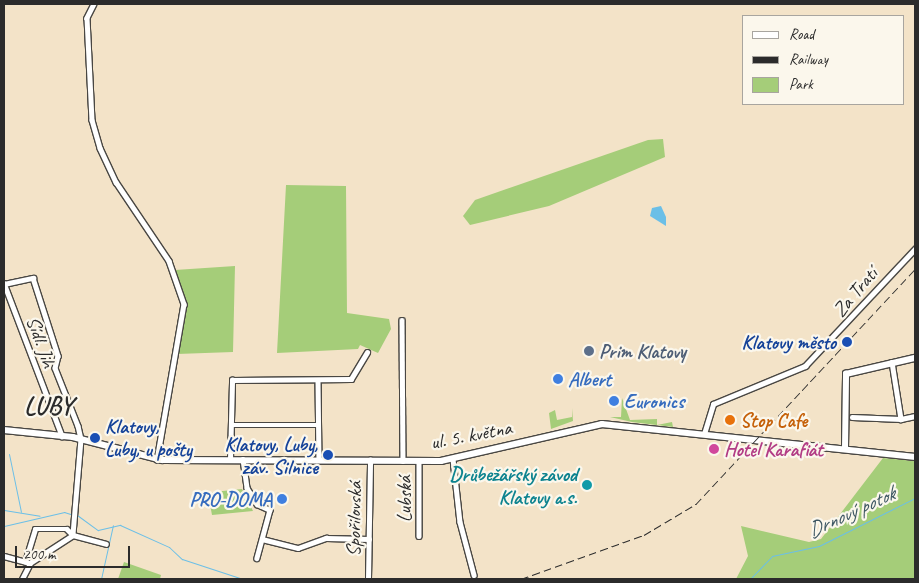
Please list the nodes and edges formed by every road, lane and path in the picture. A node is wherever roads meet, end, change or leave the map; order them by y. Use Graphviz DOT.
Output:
graph roads {
  1 [pos="94,4"];
  2 [pos="915,249"];
  3 [pos="4,284"];
  4 [pos="402,320"];
  5 [pos="366,352"];
  6 [pos="915,358"];
  7 [pos="892,362"];
  8 [pos="318,380"];
  9 [pos="915,416"];
  10 [pos="852,417"];
  11 [pos="901,419"];
  12 [pos="232,425"];
  13 [pos="319,425"];
  14 [pos="4,430"];
  15 [pos="704,434"];
  16 [pos="62,436"];
  17 [pos="81,439"];
  18 [pos="845,449"];
  19 [pos="915,457"];
  20 [pos="230,459"];
  21 [pos="243,459"];
  22 [pos="453,459"];
  23 [pos="157,460"];
  24 [pos="319,460"];
  25 [pos="370,460"];
  26 [pos="404,461"];
  27 [pos="419,461"];
  28 [pos="73,536"];
  29 [pos="420,536"];
  30 [pos="262,539"];
  31 [pos="369,539"];
  32 [pos="106,544"];
  33 [pos="4,556"];
  34 [pos="256,558"];
  35 [pos="28,562"];
  36 [pos="474,576"];
  37 [pos="22,579"];
  38 [pos="368,579"];
  1 -- 23 [label="street"];
  2 -- 15 [label="street, Za Tratí"];
  3 -- 16 [label="street, Sídl. Jih"];
  3 -- 17 [label="street"];
  4 -- 26 [label="street"];
  5 -- 8 [label="street"];
  6 -- 7 [label="street"];
  7 -- 11 [label="street"];
  7 -- 18 [label="street"];
  8 -- 12 [label="street"];
  8 -- 13 [label="street"];
  9 -- 11 [label="street"];
  10 -- 11 [label="street"];
  12 -- 13 [label="street"];
  12 -- 20 [label="street"];
  13 -- 24 [label="street"];
  14 -- 16 [label="street, ul. 5. května"];
  15 -- 18 [label="street, ul. 5. května"];
  15 -- 22 [label="street, ul. 5. května"];
  16 -- 17 [label="street, ul. 5. května"];
  17 -- 23 [label="street, ul. 5. května"];
  17 -- 28 [label="street"];
  18 -- 19 [label="street, ul. 5. května"];
  20 -- 21 [label="street, ul. 5. května"];
  20 -- 23 [label="street, ul. 5. května"];
  21 -- 24 [label="street, ul. 5. května"];
  21 -- 30 [label="street"];
  22 -- 27 [label="street, ul. 5. května"];
  22 -- 36 [label="street"];
  24 -- 25 [label="street, ul. 5. května"];
  25 -- 26 [label="street, ul. 5. května"];
  25 -- 31 [label="street, Spořilovská"];
  26 -- 27 [label="street, ul. 5. května"];
  27 -- 29 [label="street, Lubská"];
  28 -- 32 [label="street"];
  28 -- 35 [label="street"];
  28 -- 35 [label="street"];
  30 -- 31 [label="street"];
  30 -- 34 [label="street"];
  31 -- 38 [label="street, Spořilovská"];
  33 -- 35 [label="street"];
  35 -- 37 [label="street"];
}
